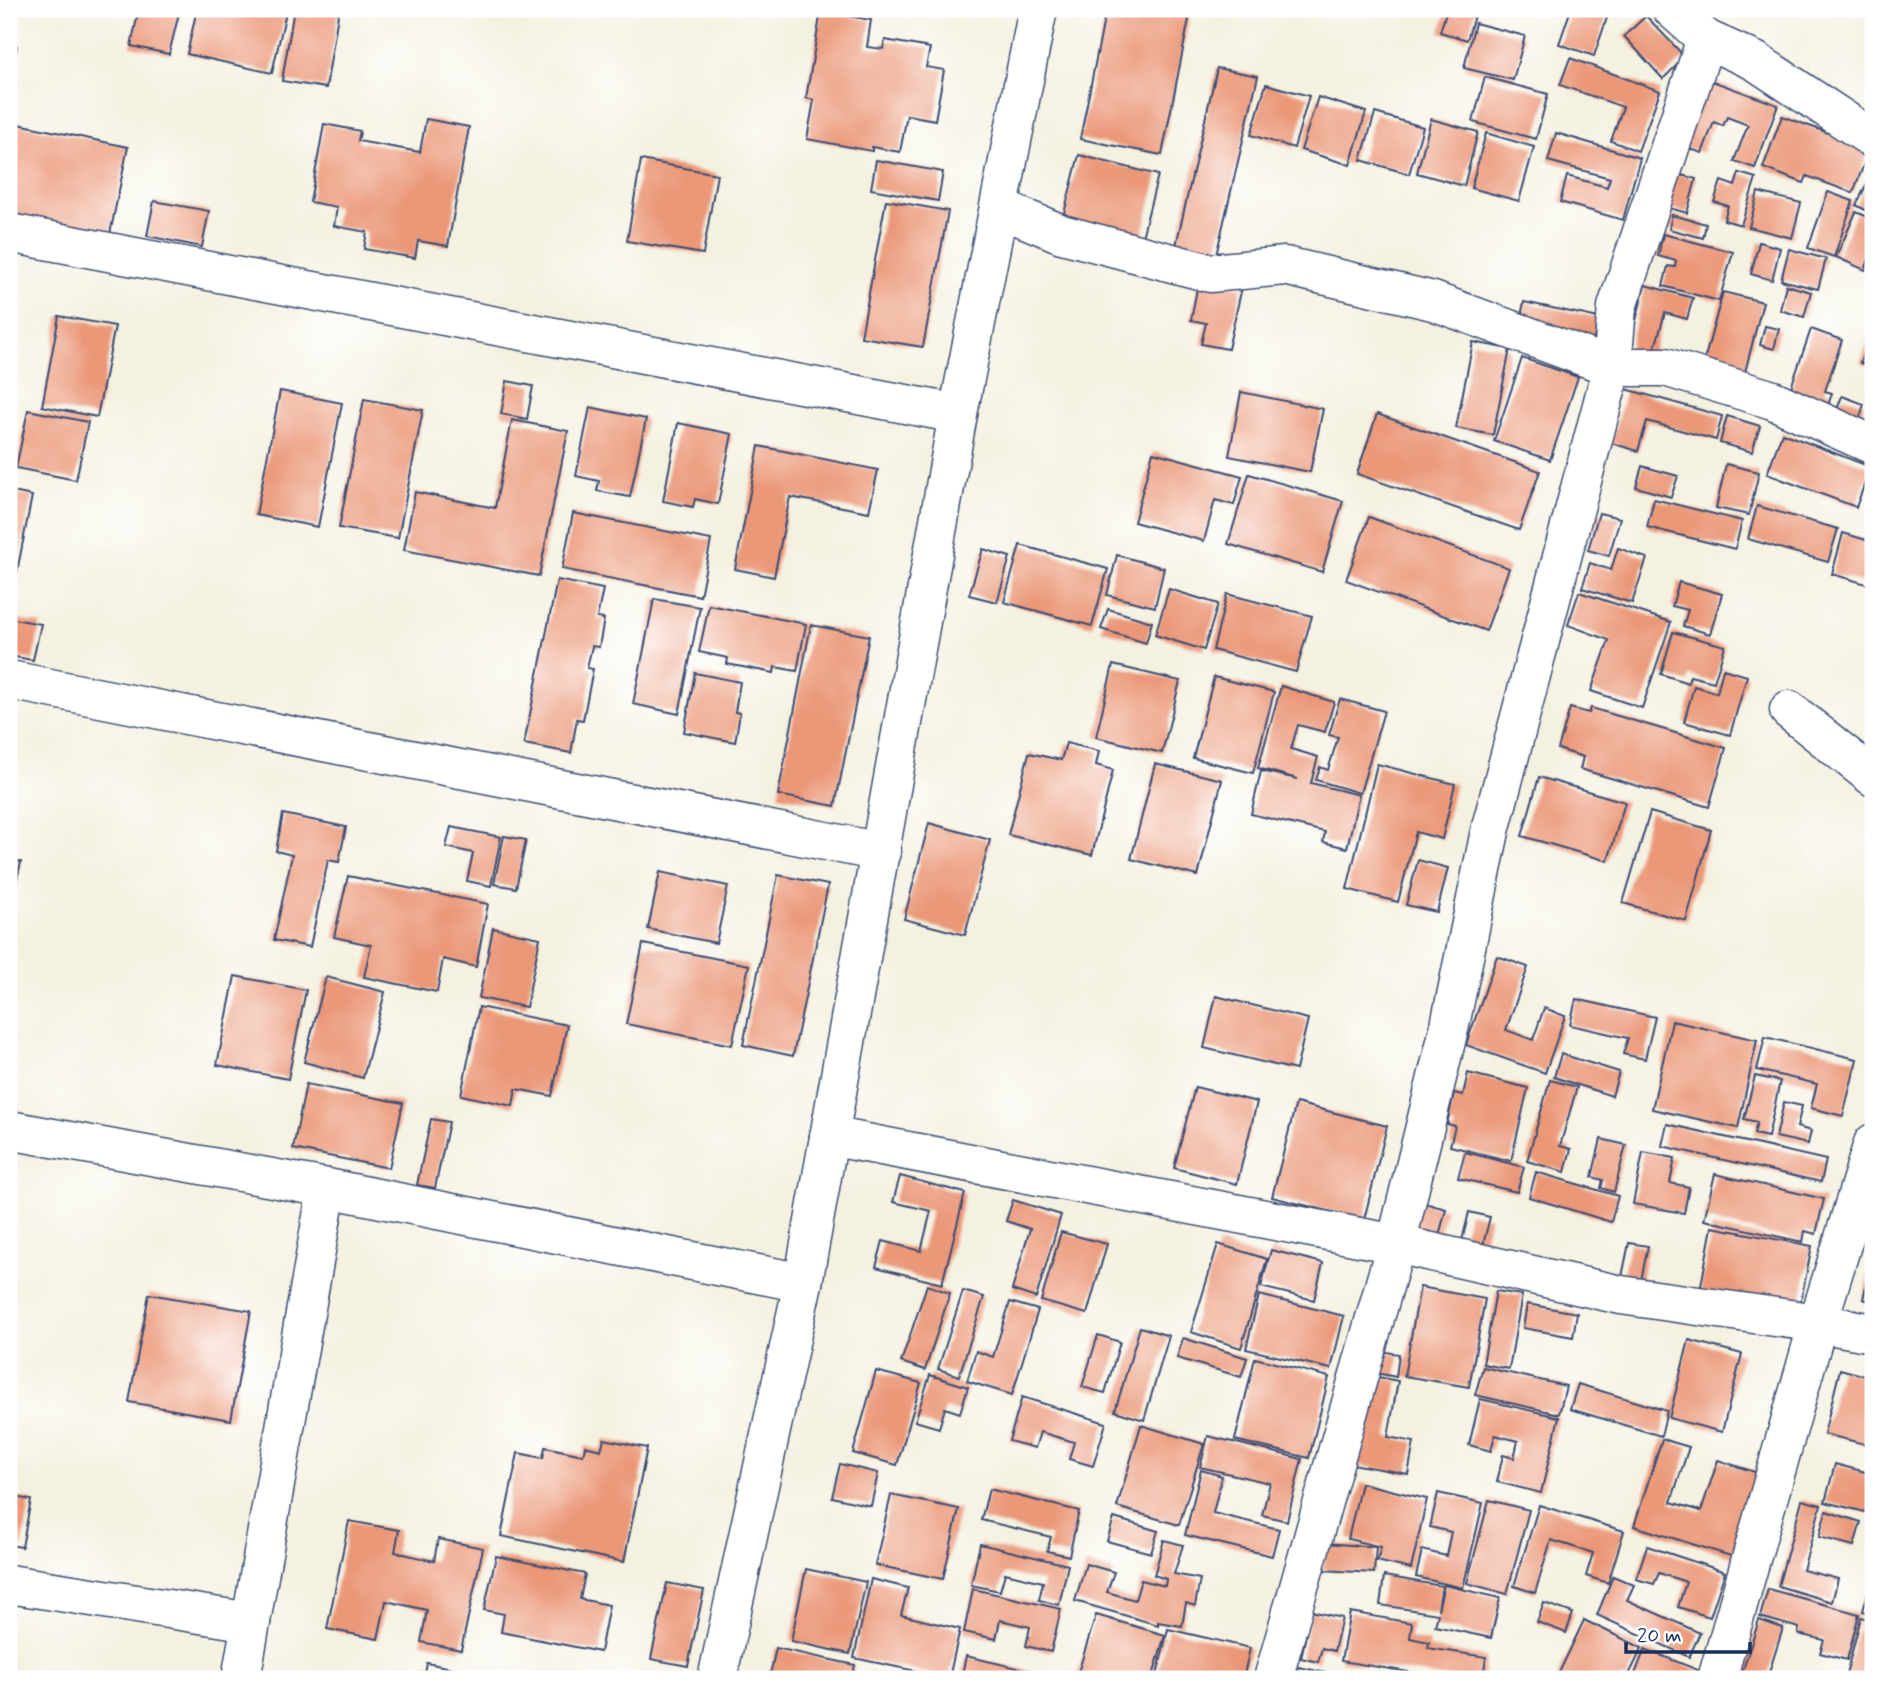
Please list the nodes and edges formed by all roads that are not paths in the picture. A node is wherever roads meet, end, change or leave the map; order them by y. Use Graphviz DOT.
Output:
graph roads {
  1 [pos="1038,9"];
  2 [pos="1672,9"];
  3 [pos="1706,39"];
  4 [pos="1873,139"];
  5 [pos="999,208"];
  6 [pos="9,233"];
  7 [pos="1612,367"];
  8 [pos="958,414"];
  9 [pos="1873,445"];
  10 [pos="9,680"];
  11 [pos="1790,710"];
  12 [pos="1873,777"];
  13 [pos="881,852"];
  14 [pos="9,1130"];
  15 [pos="829,1136"];
  16 [pos="1873,1143"];
  17 [pos="327,1188"];
  18 [pos="1396,1244"];
  19 [pos="803,1283"];
  20 [pos="1818,1323"];
  21 [pos="1873,1333"];
  22 [pos="9,1584"];
  23 [pos="251,1622"];
  24 [pos="241,1679"];
  25 [pos="717,1679"];
  26 [pos="1273,1679"];
  27 [pos="1717,1679"];
  1 -- 5 [label="street"];
  2 -- 3 [label="street"];
  3 -- 4 [label="street"];
  3 -- 7 [label="street"];
  5 -- 7 [label="street"];
  5 -- 8 [label="street"];
  6 -- 8 [label="street"];
  7 -- 9 [label="street"];
  7 -- 18 [label="street"];
  8 -- 13 [label="street"];
  10 -- 13 [label="street"];
  11 -- 12 [label="street"];
  13 -- 15 [label="street"];
  14 -- 17 [label="street"];
  15 -- 18 [label="street"];
  15 -- 19 [label="street"];
  16 -- 20 [label="street"];
  17 -- 19 [label="street"];
  17 -- 23 [label="street"];
  18 -- 20 [label="street"];
  18 -- 26 [label="street"];
  19 -- 25 [label="street"];
  20 -- 21 [label="street"];
  20 -- 27 [label="street"];
  22 -- 23 [label="street"];
  23 -- 24 [label="street"];
}
